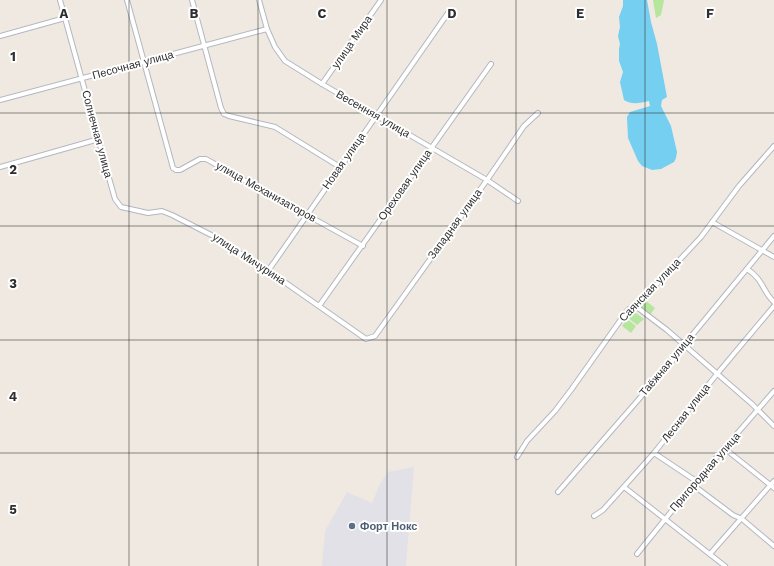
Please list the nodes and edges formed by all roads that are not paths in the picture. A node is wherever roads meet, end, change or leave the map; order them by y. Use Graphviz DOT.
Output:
graph roads {
  1 [pos="60,0"];
  2 [pos="127,0"];
  3 [pos="192,0"];
  4 [pos="259,0"];
  5 [pos="381,0"];
  6 [pos="448,13"];
  7 [pos="65,18"];
  8 [pos="266,29"];
  9 [pos="0,36"];
  10 [pos="205,46"];
  11 [pos="144,62"];
  12 [pos="491,64"];
  13 [pos="82,78"];
  14 [pos="322,84"];
  15 [pos="0,100"];
  16 [pos="538,114"];
  17 [pos="376,116"];
  18 [pos="99,139"];
  19 [pos="774,146"];
  20 [pos="431,147"];
  21 [pos="340,166"];
  22 [pos="0,167"];
  23 [pos="487,180"];
  24 [pos="115,199"];
  25 [pos="518,201"];
  26 [pos="307,215"];
  27 [pos="712,222"];
  28 [pos="774,236"];
  29 [pos="363,246"];
  30 [pos="763,250"];
  31 [pos="774,257"];
  32 [pos="747,269"];
  33 [pos="268,271"];
  34 [pos="774,302"];
  35 [pos="634,305"];
  36 [pos="319,306"];
  37 [pos="774,306"];
  38 [pos="375,336"];
  39 [pos="684,345"];
  40 [pos="717,374"];
  41 [pos="774,390"];
  42 [pos="758,410"];
  43 [pos="774,426"];
  44 [pos="724,448"];
  45 [pos="654,453"];
  46 [pos="517,457"];
  47 [pos="696,481"];
  48 [pos="774,482"];
  49 [pos="693,485"];
  50 [pos="624,487"];
  51 [pos="772,487"];
  52 [pos="558,492"];
  53 [pos="594,516"];
  54 [pos="742,518"];
  55 [pos="664,519"];
  56 [pos="774,546"];
  57 [pos="637,554"];
  58 [pos="710,554"];
  59 [pos="725,566"];
  1 -- 7 [label="street, Солнечная улица"];
  2 -- 11 [label="street, улица Механизаторов"];
  3 -- 10 [label="street"];
  4 -- 8 [label="street, Весенняя улица"];
  5 -- 14 [label="street, улица Мира"];
  6 -- 17 [label="street, Новая улица"];
  7 -- 9 [label="street"];
  7 -- 13 [label="street, Солнечная улица"];
  8 -- 10 [label="street, Песочная улица"];
  8 -- 14 [label="street, Весенняя улица"];
  10 -- 11 [label="street, Песочная улица"];
  10 -- 21 [label="street"];
  11 -- 13 [label="street, Песочная улица"];
  11 -- 26 [label="street, улица Механизаторов"];
  12 -- 20 [label="street, Ореховая улица"];
  13 -- 15 [label="street, Песочная улица"];
  13 -- 18 [label="street, Солнечная улица"];
  14 -- 17 [label="street, Весенняя улица"];
  16 -- 23 [label="street, Западная улица"];
  17 -- 20 [label="street, Весенняя улица"];
  17 -- 21 [label="street, Новая улица"];
  18 -- 22 [label="street"];
  18 -- 24 [label="street, Солнечная улица"];
  19 -- 27 [label="street, Саянская улица"];
  20 -- 23 [label="street, Весенняя улица"];
  20 -- 29 [label="street, Ореховая улица"];
  21 -- 26 [label="street, Новая улица"];
  23 -- 25 [label="street, Весенняя улица"];
  23 -- 38 [label="street, Западная улица"];
  24 -- 33 [label="street, улица Мичурина"];
  26 -- 29 [label="street, улица Механизаторов"];
  26 -- 33 [label="street, Новая улица"];
  27 -- 30 [label="street"];
  27 -- 35 [label="street, Саянская улица"];
  28 -- 30 [label="street, Таёжная улица"];
  29 -- 36 [label="street, Ореховая улица"];
  30 -- 31 [label="street"];
  30 -- 32 [label="street, Таёжная улица"];
  32 -- 34 [label="street"];
  32 -- 39 [label="street, Таёжная улица"];
  33 -- 36 [label="street, улица Мичурина"];
  35 -- 39 [label="street"];
  35 -- 46 [label="street, Саянская улица"];
  36 -- 38 [label="street, улица Мичурина"];
  37 -- 40 [label="street, Лесная улица"];
  39 -- 40 [label="street"];
  39 -- 52 [label="street, Таёжная улица"];
  40 -- 42 [label="street"];
  40 -- 45 [label="street, Лесная улица"];
  41 -- 42 [label="street, Пригородная улица"];
  42 -- 43 [label="street"];
  42 -- 44 [label="street, Пригородная улица"];
  44 -- 47 [label="street, Пригородная улица"];
  44 -- 51 [label="street"];
  45 -- 47 [label="street"];
  45 -- 50 [label="street, Лесная улица"];
  47 -- 49 [label="street, Пригородная улица"];
  48 -- 51 [label="street"];
  49 -- 54 [label="street"];
  49 -- 55 [label="street, Пригородная улица"];
  50 -- 53 [label="street, Лесная улица"];
  50 -- 55 [label="street"];
  51 -- 54 [label="street"];
  54 -- 56 [label="street"];
  54 -- 58 [label="street"];
  55 -- 57 [label="street, Пригородная улица"];
  55 -- 58 [label="street"];
  58 -- 59 [label="street"];
}
